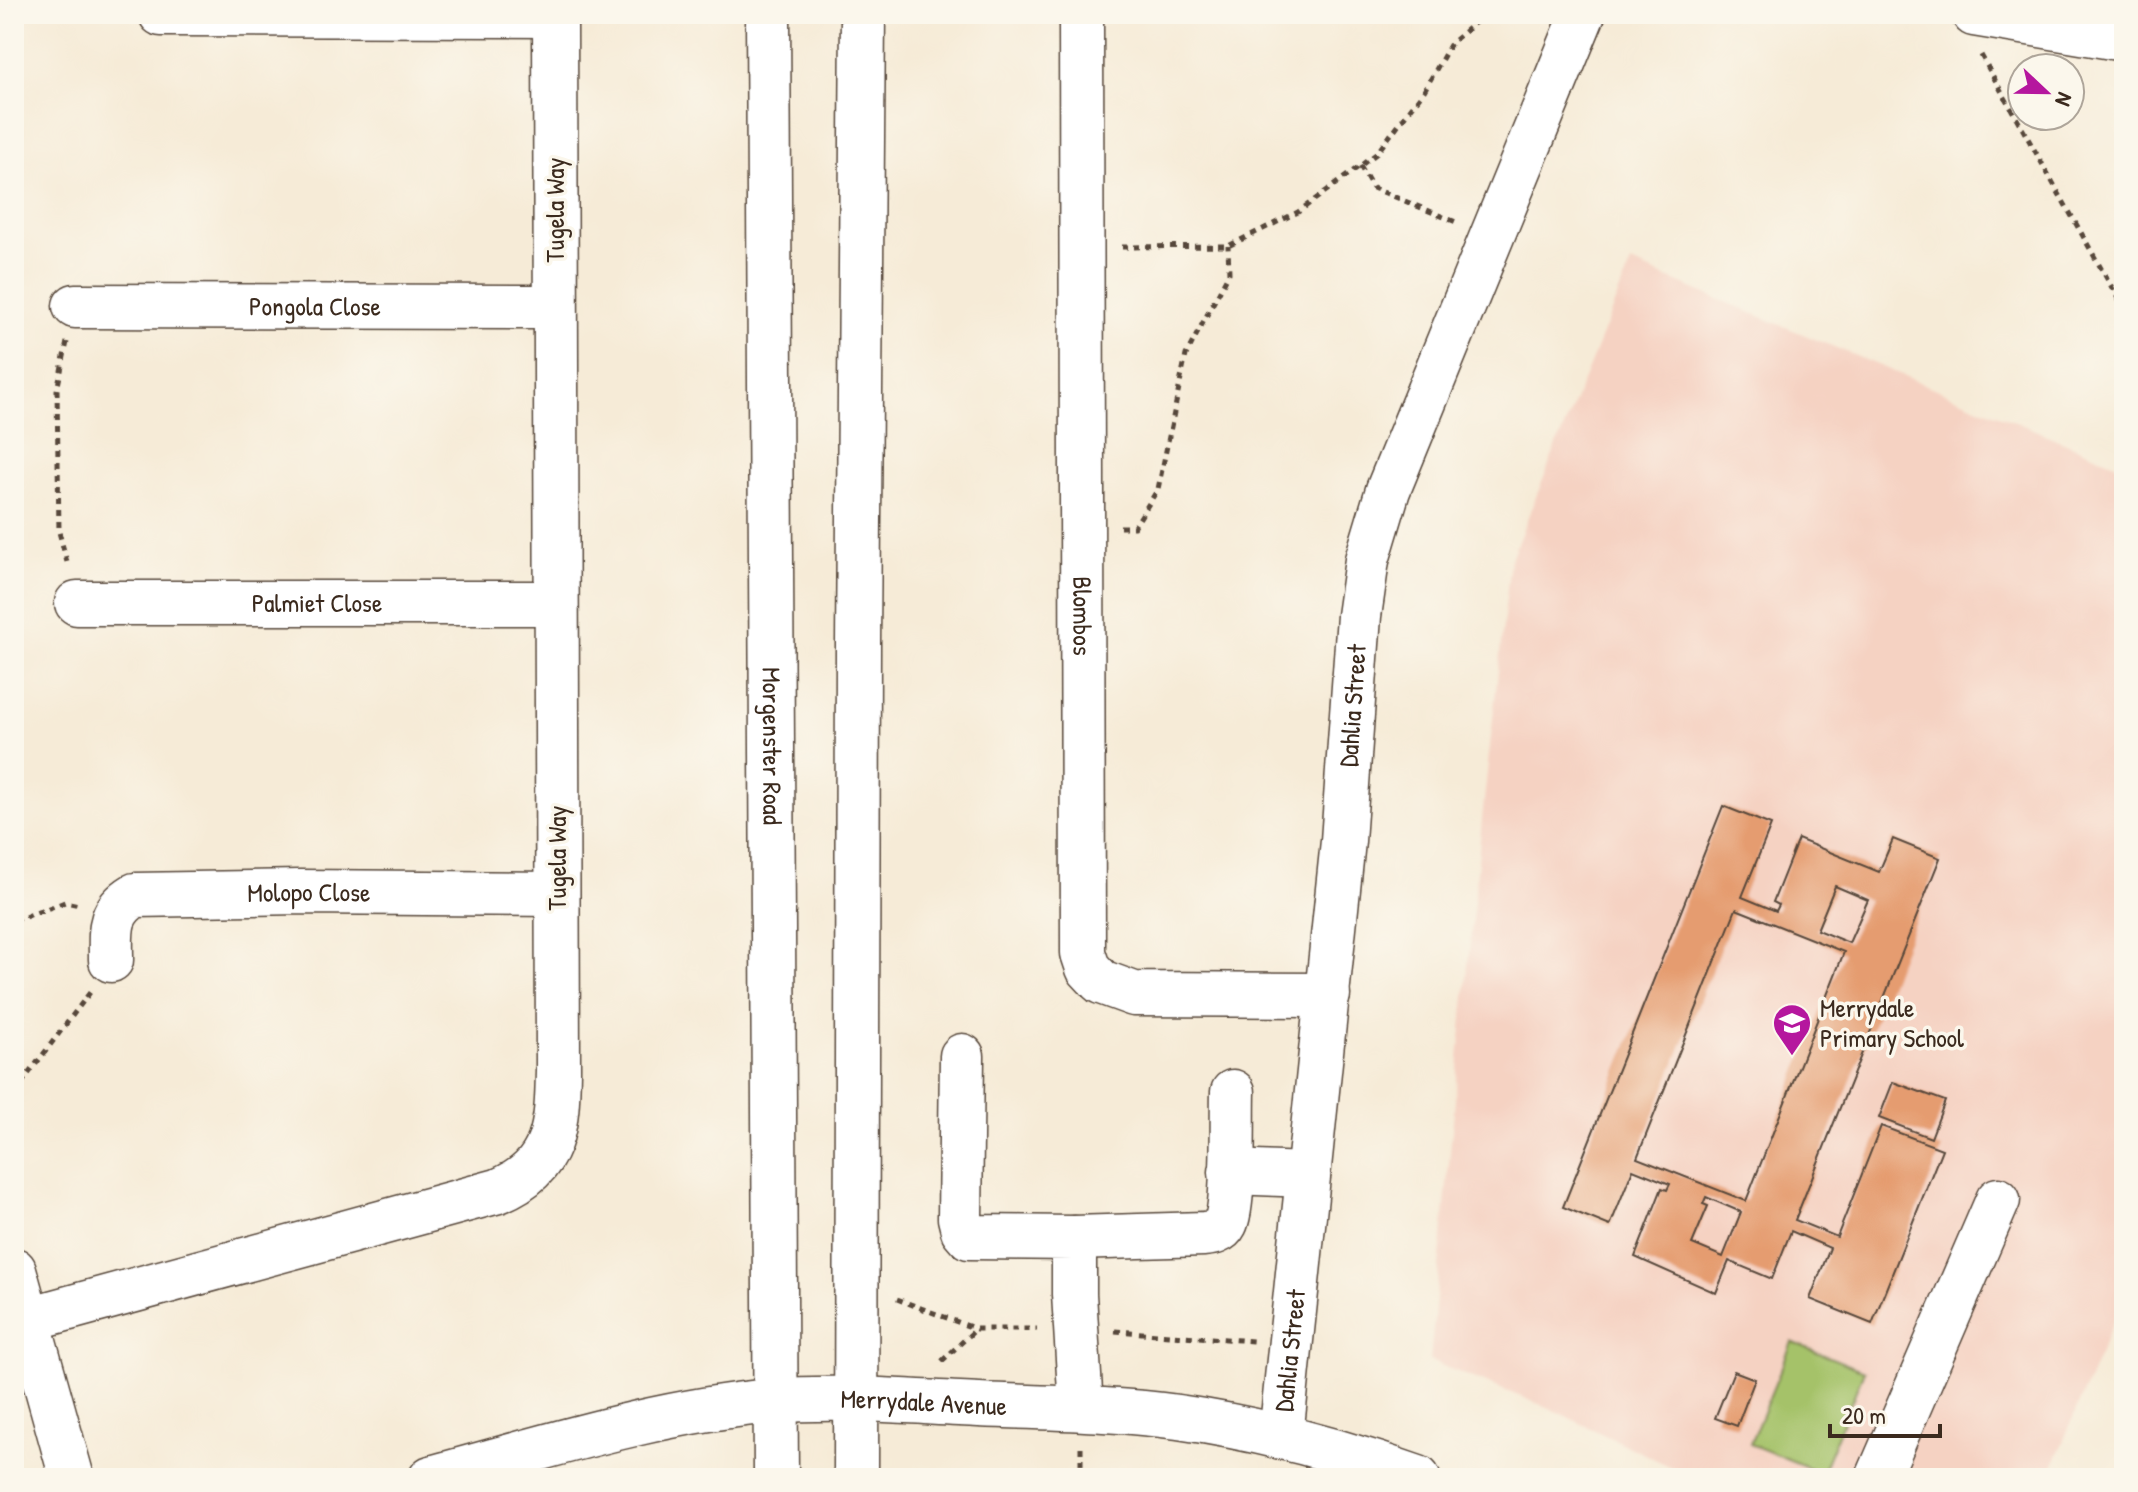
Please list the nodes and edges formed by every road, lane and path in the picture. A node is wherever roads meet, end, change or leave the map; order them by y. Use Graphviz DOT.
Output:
graph roads {
  1 [pos="161,14"];
  2 [pos="768,14"];
  3 [pos="863,14"];
  4 [pos="1081,14"];
  5 [pos="1485,14"];
  6 [pos="1583,14"];
  7 [pos="555,15"];
  8 [pos="1982,15"];
  9 [pos="2071,21"];
  10 [pos="2124,39"];
  11 [pos="1360,166"];
  12 [pos="1493,238"];
  13 [pos="1081,246"];
  14 [pos="1228,246"];
  15 [pos="75,306"];
  16 [pos="555,307"];
  17 [pos="2124,309"];
  18 [pos="1081,529"];
  19 [pos="77,603"];
  20 [pos="556,603"];
  21 [pos="557,894"];
  22 [pos="115,912"];
  23 [pos="14,921"];
  24 [pos="111,960"];
  25 [pos="1328,995"];
  26 [pos="962,1056"];
  27 [pos="1233,1092"];
  28 [pos="14,1093"];
  29 [pos="1231,1172"];
  30 [pos="1308,1175"];
  31 [pos="1998,1200"];
  32 [pos="1074,1238"];
  33 [pos="14,1270"];
  34 [pos="22,1321"];
  35 [pos="976,1329"];
  36 [pos="932,1371"];
  37 [pos="857,1399"];
  38 [pos="774,1401"];
  39 [pos="1081,1408"];
  40 [pos="1281,1436"];
  41 [pos="72,1478"];
  42 [pos="431,1478"];
  43 [pos="776,1478"];
  44 [pos="856,1478"];
  45 [pos="1418,1478"];
  46 [pos="1878,1478"];
  1 -- 7 [label="street"];
  2 -- 38 [label="street, Morgenster Road"];
  3 -- 37 [label="street"];
  4 -- 13 [label="street, Blombos"];
  5 -- 11 [label="path"];
  6 -- 12 [label="street, Dahlia Street"];
  7 -- 16 [label="street, Tugela Way"];
  8 -- 9 [label="street"];
  8 -- 17 [label="path"];
  9 -- 10 [label="street"];
  11 -- 12 [label="path"];
  11 -- 14 [label="path"];
  12 -- 25 [label="street, Dahlia Street"];
  13 -- 14 [label="path"];
  13 -- 18 [label="street, Blombos"];
  14 -- 18 [label="path"];
  15 -- 16 [label="street, Pongola Close"];
  15 -- 19 [label="path"];
  16 -- 20 [label="street, Tugela Way"];
  18 -- 25 [label="street, Blombos"];
  19 -- 20 [label="street, Palmiet Close"];
  20 -- 21 [label="street, Tugela Way"];
  21 -- 22 [label="street, Molopo Close"];
  21 -- 34 [label="street, Tugela Way"];
  22 -- 23 [label="path"];
  22 -- 24 [label="street"];
  24 -- 28 [label="path"];
  25 -- 30 [label="street, Dahlia Street"];
  26 -- 32 [label="street"];
  27 -- 29 [label="street"];
  29 -- 30 [label="street"];
  29 -- 32 [label="street"];
  30 -- 40 [label="street, Dahlia Street"];
  31 -- 46 [label="street"];
  32 -- 39 [label="street"];
  33 -- 34 [label="street"];
  34 -- 41 [label="street"];
  35 -- 36 [label="path"];
  37 -- 38 [label="street, Merrydale Avenue"];
  37 -- 39 [label="street, Merrydale Avenue"];
  37 -- 44 [label="street"];
  38 -- 42 [label="street, Merrydale Avenue"];
  38 -- 43 [label="street, Morgenster Road"];
  39 -- 40 [label="street, Merrydale Avenue"];
  40 -- 45 [label="street, Merrydale Avenue"];
}
